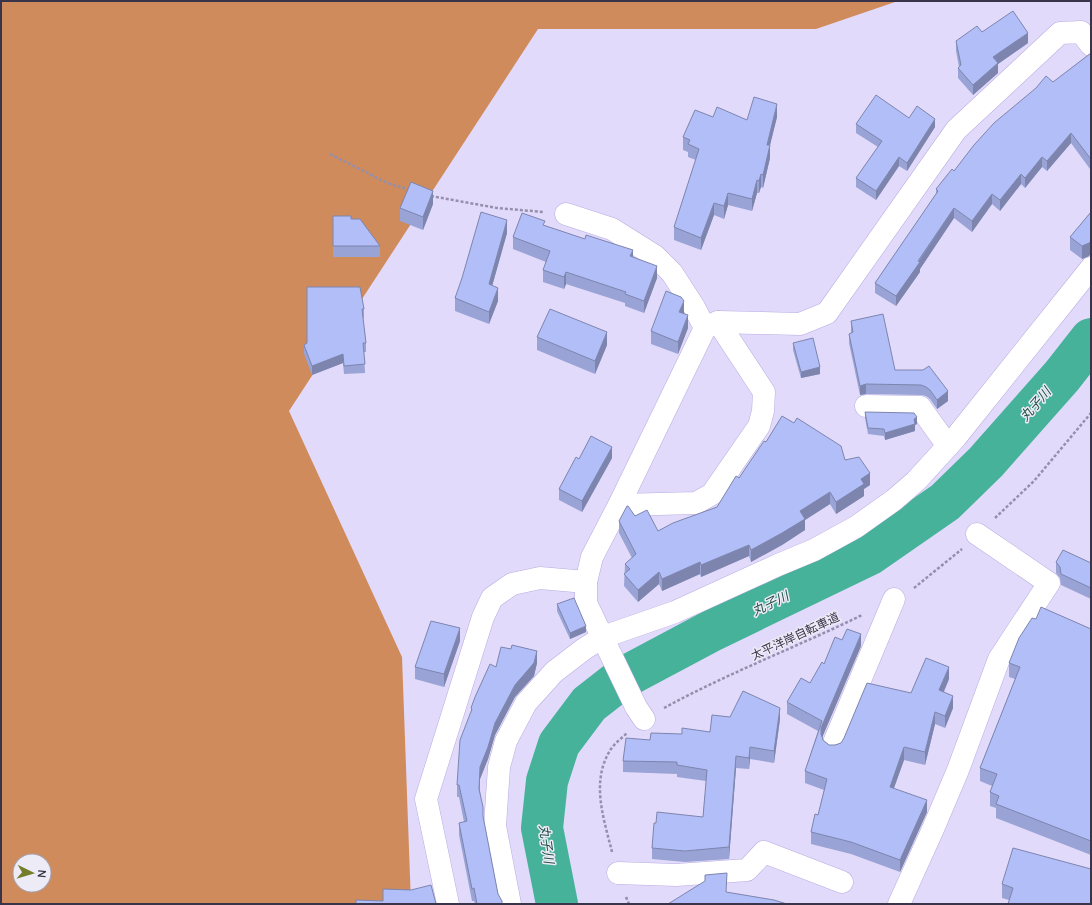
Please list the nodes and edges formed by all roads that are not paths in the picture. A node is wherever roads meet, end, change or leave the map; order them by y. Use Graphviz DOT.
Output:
graph roads {
  1 [pos="1091,45"];
  2 [pos="566,214"];
  3 [pos="1091,268"];
  4 [pos="712,325"];
  5 [pos="866,406"];
  6 [pos="948,446"];
  7 [pos="619,505"];
  8 [pos="978,534"];
  9 [pos="586,582"];
  10 [pos="894,599"];
  11 [pos="605,641"];
  12 [pos="640,713"];
  13 [pos="833,745"];
  14 [pos="618,873"];
  15 [pos="842,882"];
  16 [pos="448,904"];
  17 [pos="510,904"];
  18 [pos="899,904"];
  1 -- 4 [label="street"];
  2 -- 4 [label="street"];
  3 -- 6 [label="street"];
  4 -- 7 [label="street"];
  4 -- 7 [label="street"];
  5 -- 6 [label="street"];
  6 -- 11 [label="street"];
  7 -- 9 [label="street"];
  8 -- 18 [label="street"];
  9 -- 11 [label="street"];
  9 -- 16 [label="street"];
  10 -- 13 [label="street"];
  11 -- 12 [label="street"];
  11 -- 17 [label="street"];
  14 -- 15 [label="street"];
}
